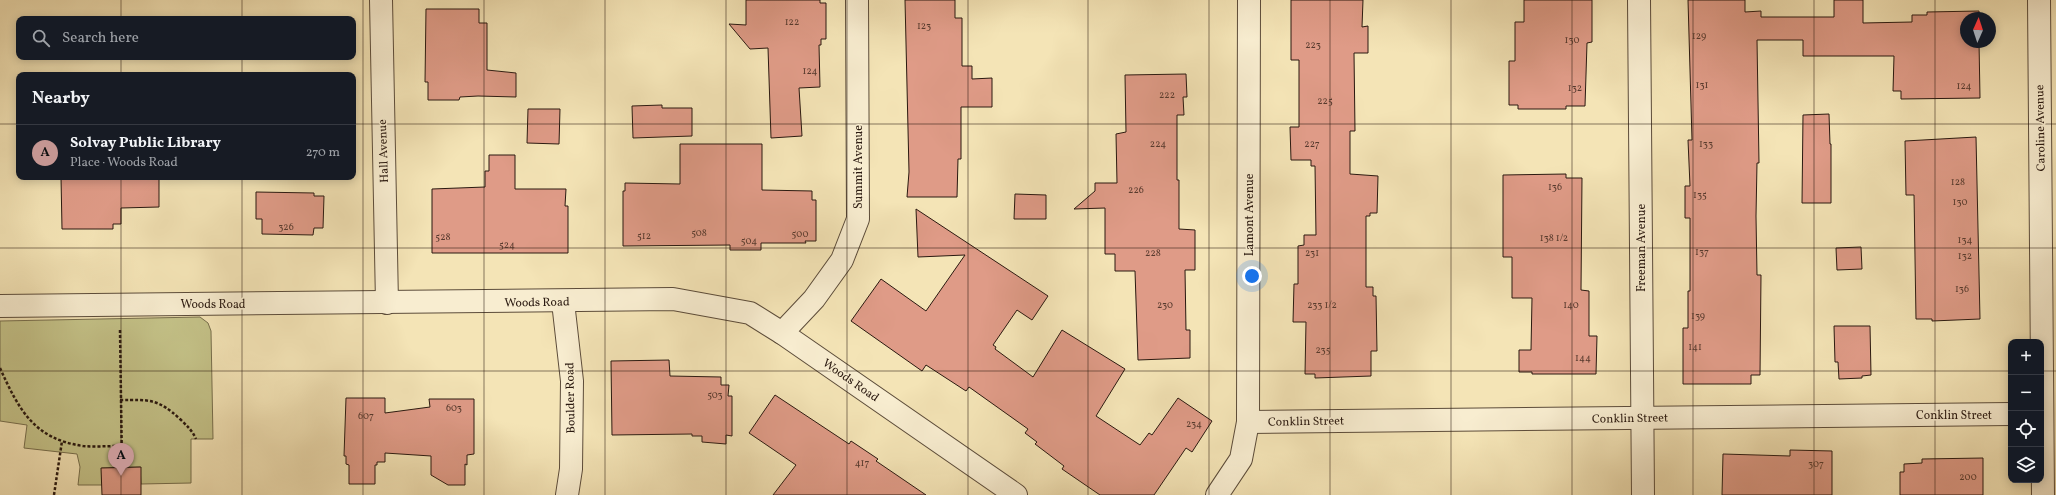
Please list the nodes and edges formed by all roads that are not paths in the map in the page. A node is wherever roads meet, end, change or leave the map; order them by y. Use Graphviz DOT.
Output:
graph roads {
  1 [pos="381,0"];
  2 [pos="858,0"];
  3 [pos="1248,0"];
  4 [pos="1639,0"];
  5 [pos="2039,0"];
  6 [pos="563,302"];
  7 [pos="388,303"];
  8 [pos="0,306"];
  9 [pos="782,333"];
  10 [pos="2008,414"];
  11 [pos="2047,414"];
  12 [pos="1642,418"];
  13 [pos="1248,422"];
  14 [pos="567,495"];
  15 [pos="1016,495"];
  16 [pos="1217,495"];
  17 [pos="1643,495"];
  18 [pos="2043,495"];
  1 -- 7 [label="street, Hall Avenue"];
  2 -- 9 [label="street, Summit Avenue"];
  3 -- 13 [label="street, Lamont Avenue"];
  4 -- 12 [label="street, Freeman Avenue"];
  5 -- 11 [label="street, Caroline Avenue"];
  6 -- 7 [label="street, Woods Road"];
  6 -- 9 [label="street, Woods Road"];
  6 -- 14 [label="street, Boulder Road"];
  7 -- 8 [label="street, Woods Road"];
  9 -- 15 [label="street, Woods Road"];
  10 -- 12 [label="street, Conklin Street"];
  11 -- 18 [label="street, Caroline Avenue"];
  12 -- 13 [label="street, Conklin Street"];
  12 -- 17 [label="street, Freeman Avenue"];
  13 -- 16 [label="street, Lamont Avenue"];
}
